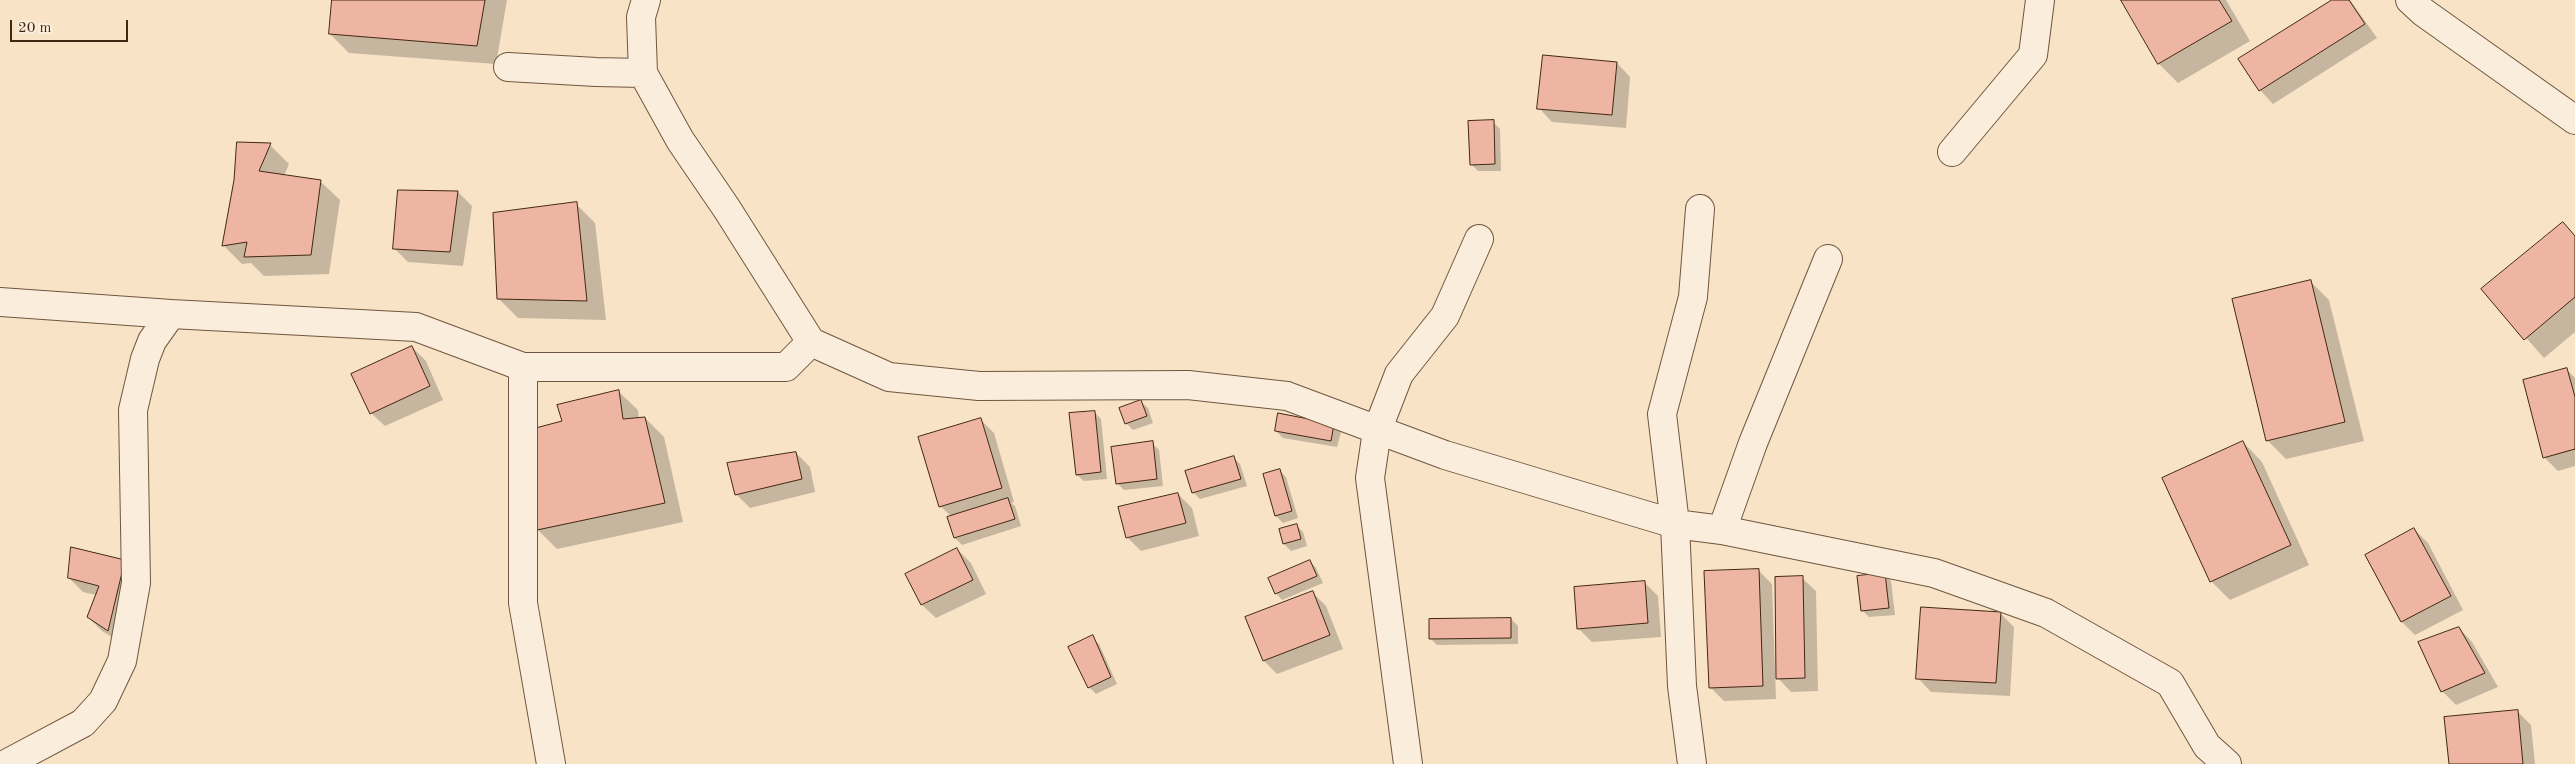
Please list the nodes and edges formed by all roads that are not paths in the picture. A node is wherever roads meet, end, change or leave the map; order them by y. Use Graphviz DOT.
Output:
graph roads {
  1 [pos="646,0"];
  2 [pos="2040,0"];
  3 [pos="2410,0"];
  4 [pos="508,67"];
  5 [pos="643,73"];
  6 [pos="2575,120"];
  7 [pos="1952,152"];
  8 [pos="1700,209"];
  9 [pos="1479,239"];
  10 [pos="1828,259"];
  11 [pos="0,302"];
  12 [pos="171,314"];
  13 [pos="810,342"];
  14 [pos="523,367"];
  15 [pos="1376,431"];
  16 [pos="1675,524"];
  17 [pos="1722,530"];
  18 [pos="6,764"];
  19 [pos="551,764"];
  20 [pos="1408,764"];
  21 [pos="1692,764"];
  22 [pos="2227,764"];
  1 -- 5 [label="street"];
  2 -- 7 [label="street"];
  3 -- 6 [label="street"];
  4 -- 5 [label="street"];
  5 -- 13 [label="street"];
  8 -- 16 [label="street"];
  9 -- 15 [label="street"];
  10 -- 17 [label="street"];
  11 -- 12 [label="street"];
  12 -- 14 [label="street"];
  12 -- 18 [label="street"];
  13 -- 14 [label="street"];
  13 -- 15 [label="street"];
  14 -- 19 [label="street"];
  15 -- 16 [label="street"];
  15 -- 20 [label="street"];
  16 -- 17 [label="street"];
  16 -- 21 [label="street"];
  17 -- 22 [label="street"];
}
